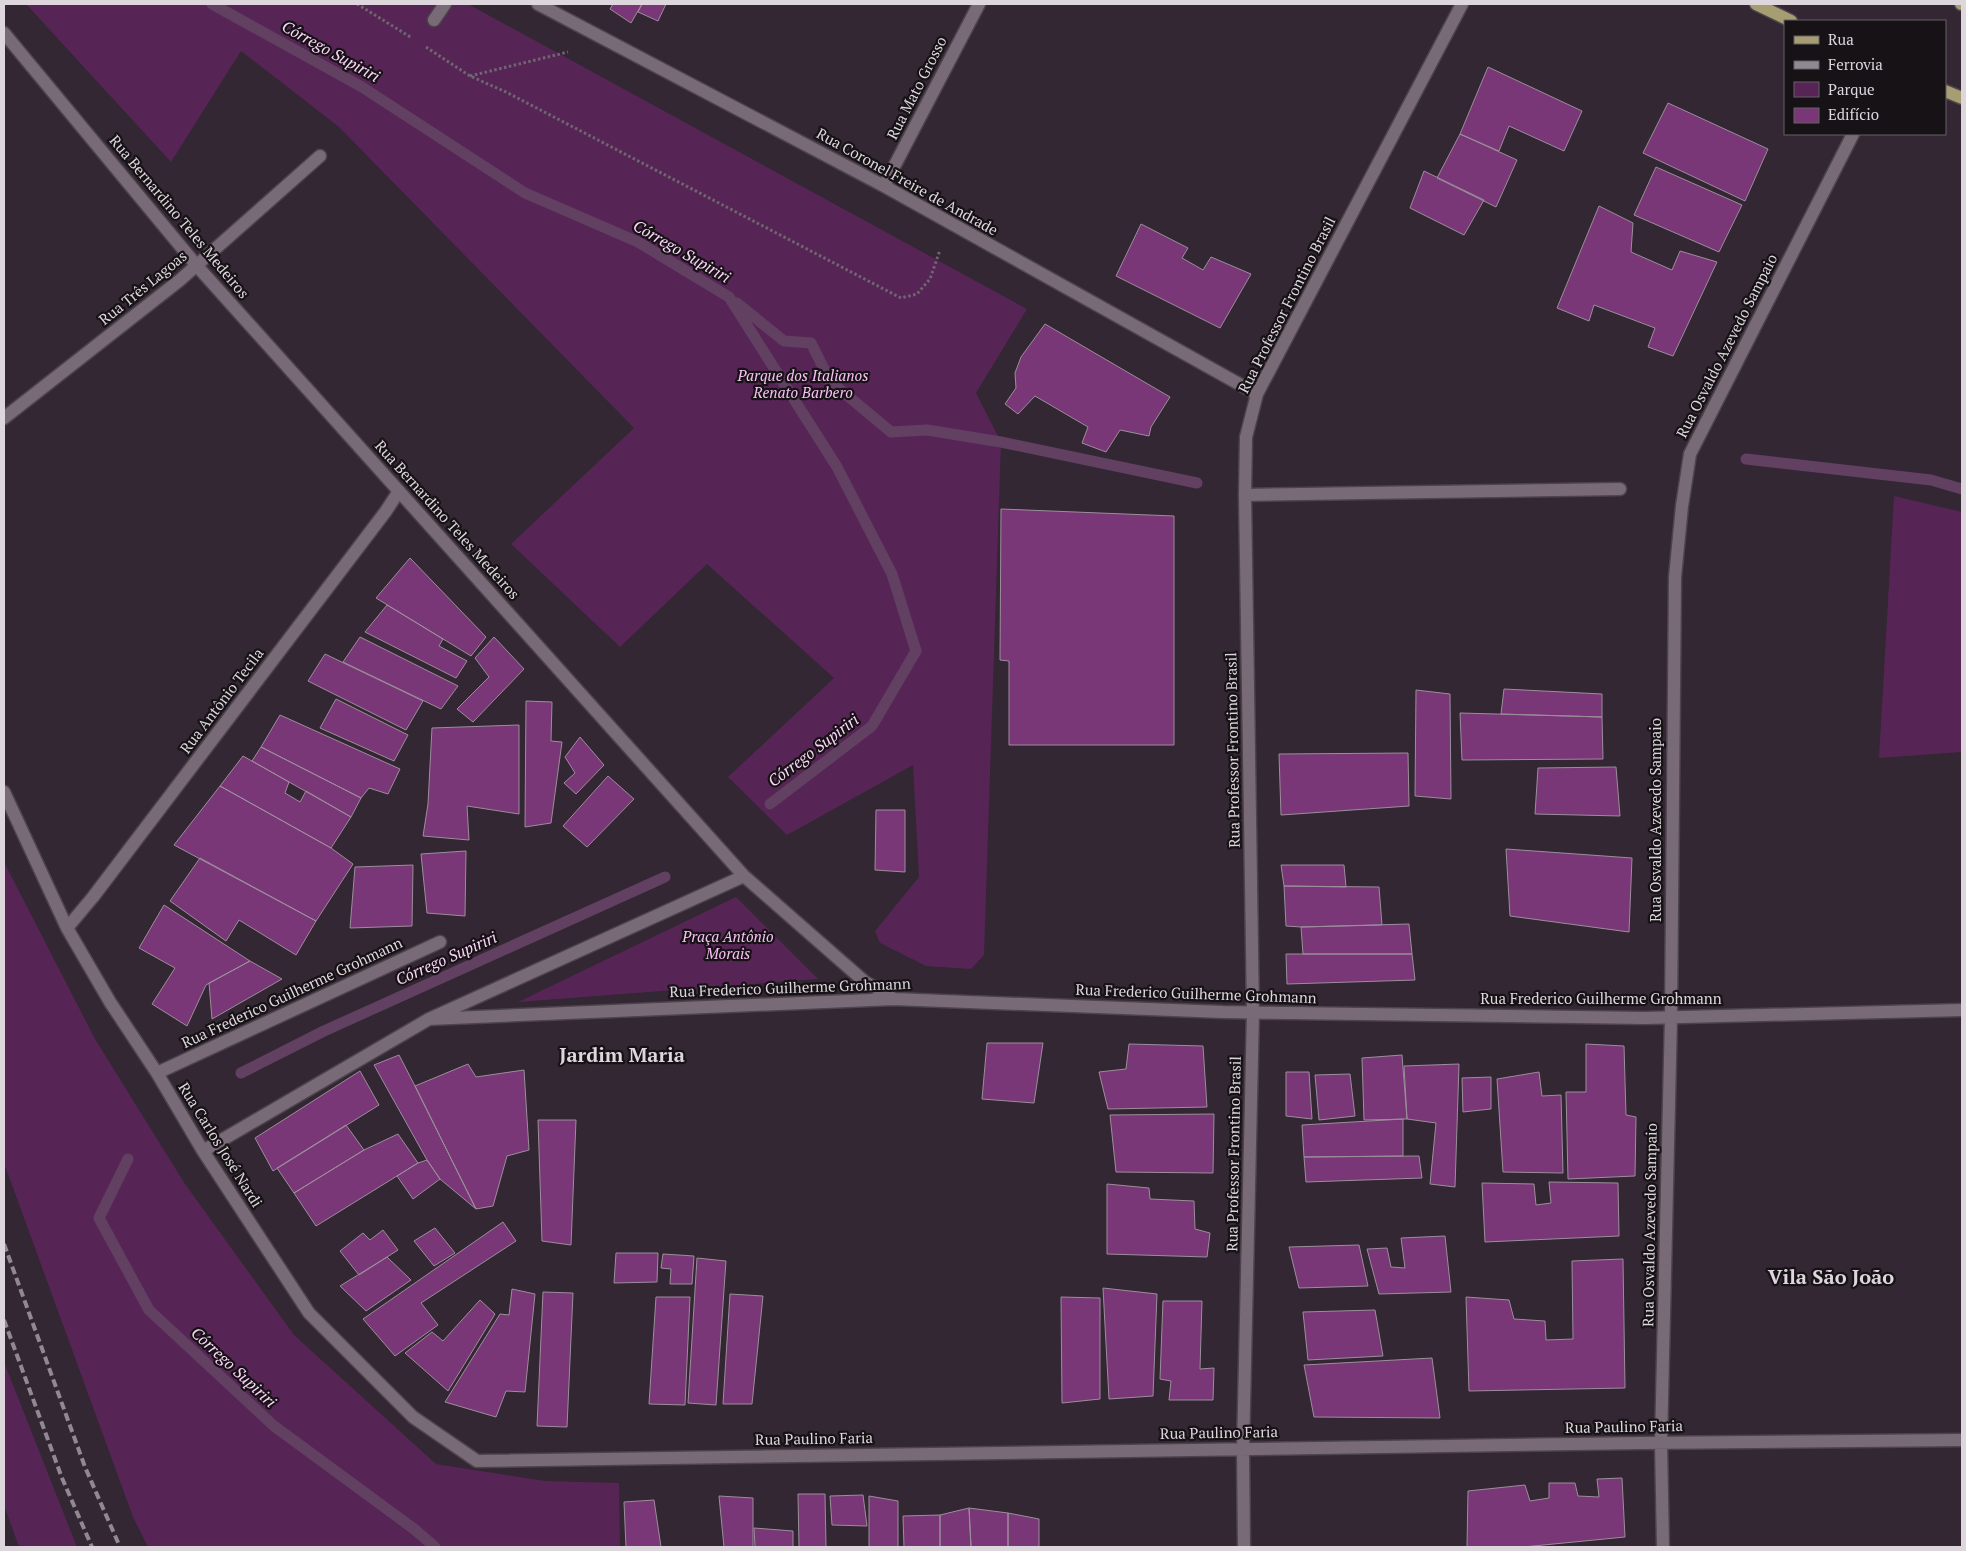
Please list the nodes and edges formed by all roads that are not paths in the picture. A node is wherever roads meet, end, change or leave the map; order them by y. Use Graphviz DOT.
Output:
graph roads {
  1 [pos="445,4"];
  2 [pos="538,4"];
  3 [pos="979,4"];
  4 [pos="1462,4"];
  5 [pos="1756,4"];
  6 [pos="434,20"];
  7 [pos="1789,20"];
  8 [pos="4,33"];
  9 [pos="1946,91"];
  10 [pos="1962,98"];
  11 [pos="1853,135"];
  12 [pos="320,156"];
  13 [pos="884,186"];
  14 [pos="196,266"];
  15 [pos="1258,394"];
  16 [pos="4,418"];
  17 [pos="1620,490"];
  18 [pos="399,491"];
  19 [pos="1245,495"];
  20 [pos="4,792"];
  21 [pos="744,876"];
  22 [pos="67,928"];
  23 [pos="440,942"];
  24 [pos="894,999"];
  25 [pos="1962,1010"];
  26 [pos="1253,1012"];
  27 [pos="1671,1017"];
  28 [pos="430,1019"];
  29 [pos="157,1073"];
  30 [pos="203,1151"];
  31 [pos="1962,1440"];
  32 [pos="1661,1442"];
  33 [pos="1243,1449"];
  34 [pos="477,1460"];
  35 [pos="1244,1547"];
  36 [pos="1663,1547"];
  1 -- 6 [label="street"];
  2 -- 13 [label="street, Rua Coronel Freire de Andrade"];
  3 -- 13 [label="street, Rua Mato Grosso"];
  4 -- 15 [label="street, Rua Professor Frontino Brasil"];
  5 -- 7 [label="main road"];
  8 -- 14 [label="street, Rua Bernardino Teles Medeiros"];
  9 -- 10 [label="main road"];
  11 -- 27 [label="street, Rua Osvaldo Azevedo Sampaio"];
  12 -- 14 [label="street, Rua Três Lagoas"];
  13 -- 15 [label="street, Rua Coronel Freire de Andrade"];
  14 -- 16 [label="street, Rua Três Lagoas"];
  14 -- 18 [label="street, Rua Bernardino Teles Medeiros"];
  15 -- 19 [label="street, Rua Professor Frontino Brasil"];
  17 -- 19 [label="street"];
  18 -- 21 [label="street, Rua Bernardino Teles Medeiros"];
  18 -- 22 [label="street, Rua Antônio Tecila"];
  19 -- 26 [label="street, Rua Professor Frontino Brasil"];
  20 -- 22 [label="street, Rua Carlos José Nardi"];
  21 -- 24 [label="street, Rua Bernardino Teles Medeiros"];
  21 -- 28 [label="street, Rua Frederico Guilherme Grohmann"];
  22 -- 29 [label="street, Rua Carlos José Nardi"];
  23 -- 29 [label="street, Rua Frederico Guilherme Grohmann"];
  24 -- 26 [label="street, Rua Frederico Guilherme Grohmann"];
  24 -- 28 [label="street, Rua Frederico Guilherme Grohmann"];
  25 -- 27 [label="street, Rua Frederico Guilherme Grohmann"];
  26 -- 27 [label="street, Rua Frederico Guilherme Grohmann"];
  26 -- 33 [label="street, Rua Professor Frontino Brasil"];
  27 -- 32 [label="street, Rua Osvaldo Azevedo Sampaio"];
  28 -- 30 [label="street, Rua Frederico Guilherme Grohmann"];
  29 -- 30 [label="street, Rua Carlos José Nardi"];
  30 -- 34 [label="street, Rua Carlos José Nardi"];
  31 -- 32 [label="street, Rua Paulino Faria"];
  32 -- 33 [label="street, Rua Paulino Faria"];
  32 -- 36 [label="street, Rua Osvaldo Azevedo Sampaio"];
  33 -- 34 [label="street, Rua Paulino Faria"];
  33 -- 35 [label="street, Rua Professor Frontino Brasil"];
}
